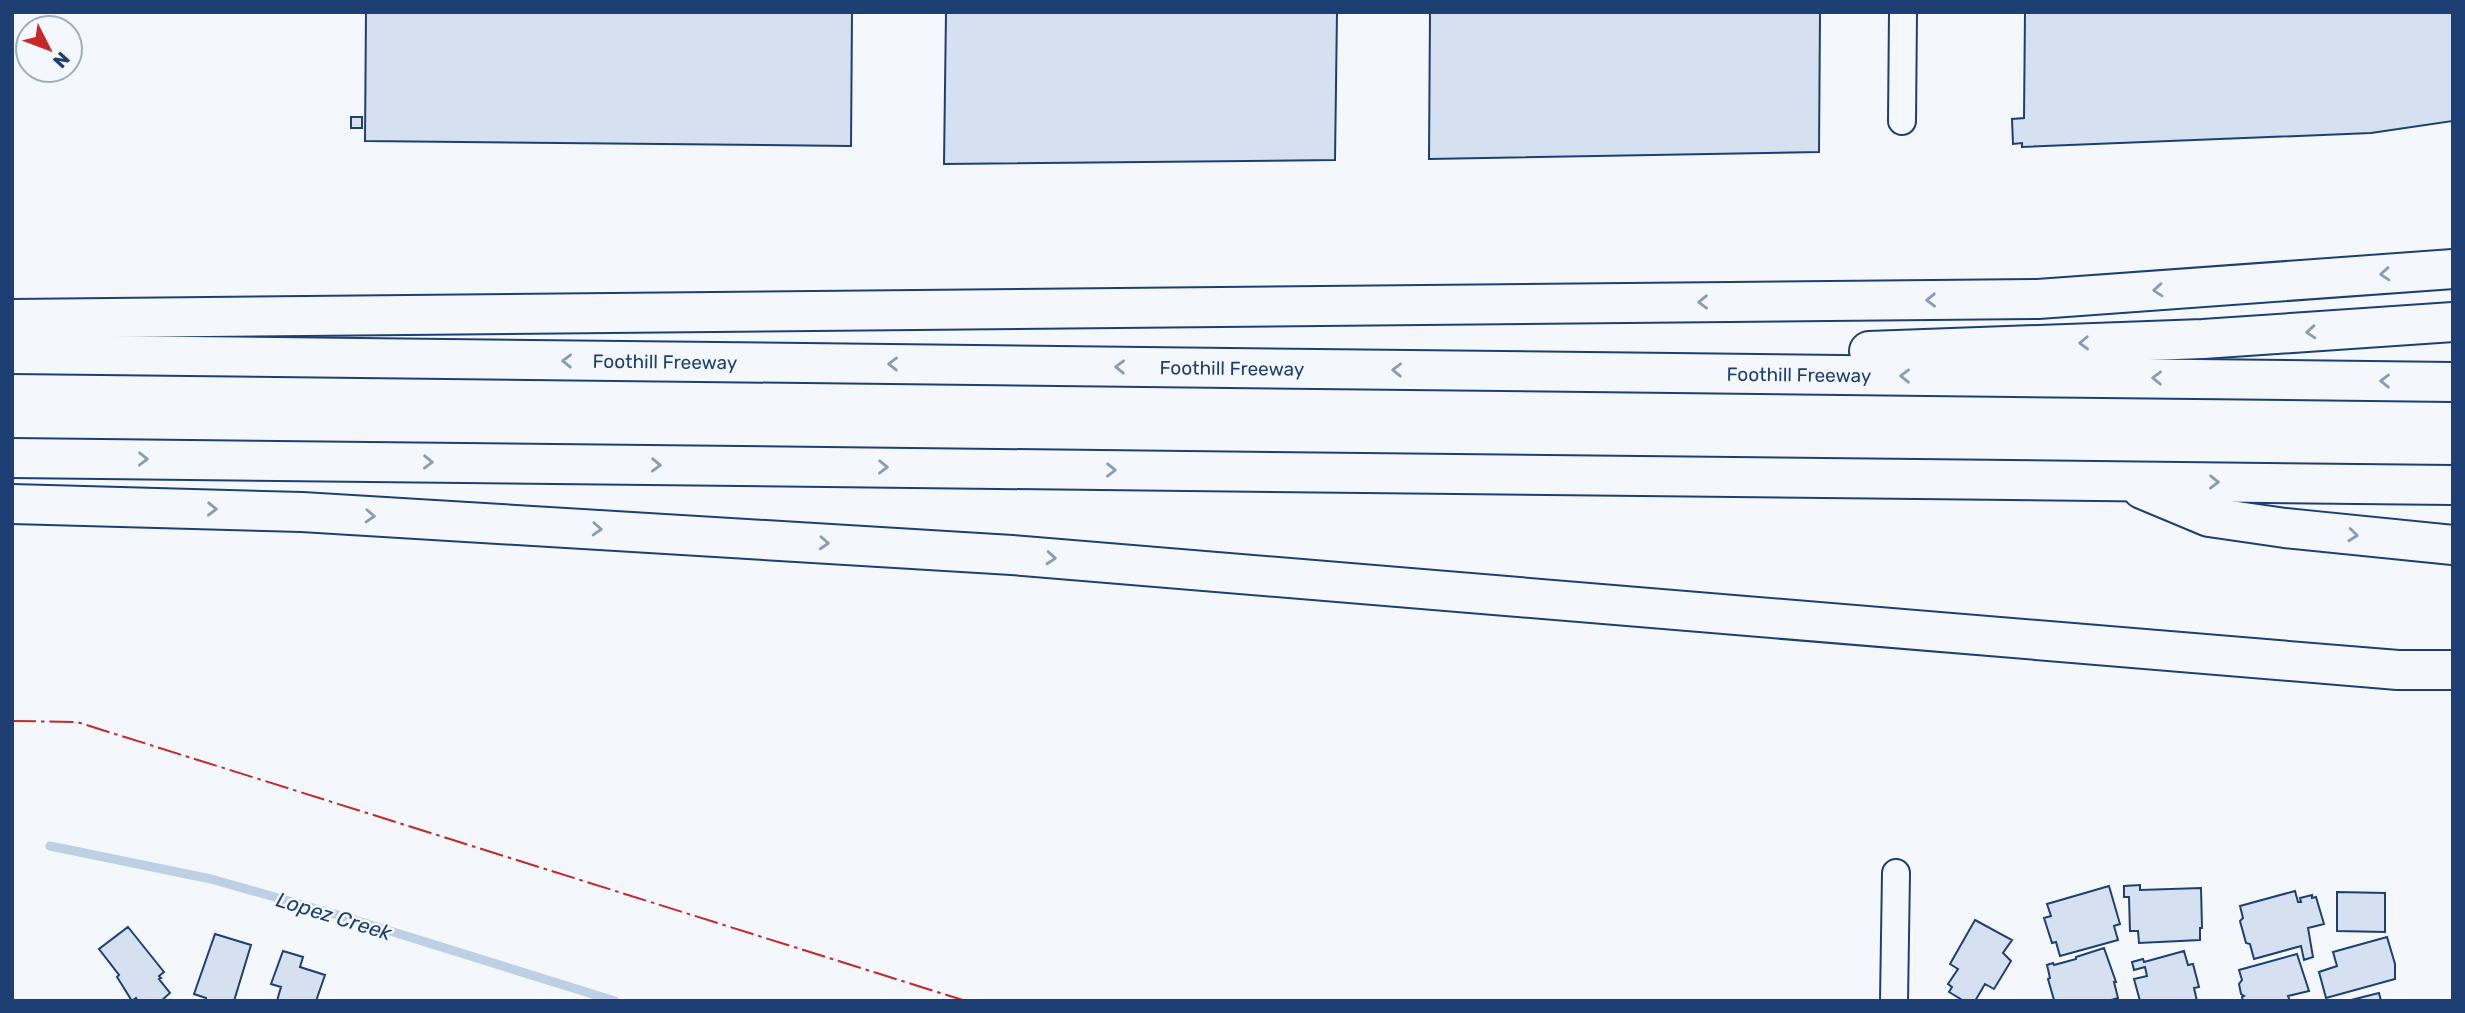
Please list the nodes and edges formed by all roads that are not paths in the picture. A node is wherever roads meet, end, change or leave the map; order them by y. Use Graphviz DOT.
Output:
graph roads {
  1 [pos="1903,12"];
  2 [pos="1902,121"];
  3 [pos="2453,269"];
  4 [pos="12,319"];
  5 [pos="2453,321"];
  6 [pos="84,337"];
  7 [pos="12,354"];
  8 [pos="1465,370"];
  9 [pos="2453,382"];
  10 [pos="12,458"];
  11 [pos="2121,481"];
  12 [pos="2453,485"];
  13 [pos="12,504"];
  14 [pos="2453,545"];
  15 [pos="2453,670"];
  16 [pos="1896,873"];
  17 [pos="1894,1001"];
  1 -- 2 [label="street"];
  3 -- 6 [label="highway, one-way"];
  4 -- 6 [label="highway"];
  5 -- 8 [label="highway, one-way"];
  6 -- 7 [label="highway, Foothill Freeway"];
  8 -- 6 [label="highway, Foothill Freeway, one-way"];
  9 -- 8 [label="highway, Foothill Freeway, one-way"];
  10 -- 11 [label="highway, one-way"];
  11 -- 12 [label="highway, one-way"];
  11 -- 14 [label="highway, one-way"];
  13 -- 15 [label="highway, one-way"];
  16 -- 17 [label="street"];
}
